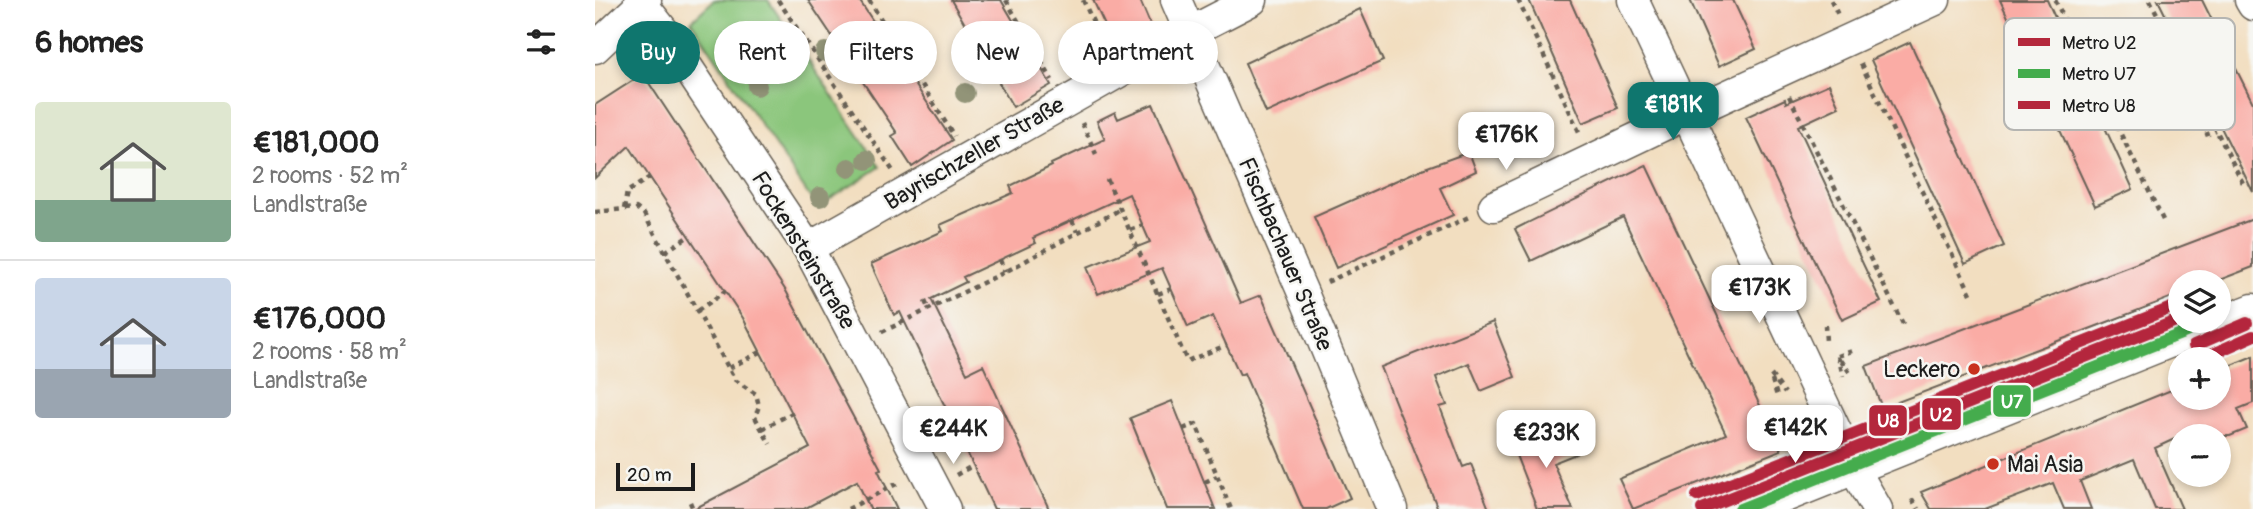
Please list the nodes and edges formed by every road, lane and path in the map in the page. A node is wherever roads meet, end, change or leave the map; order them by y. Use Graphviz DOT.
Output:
graph roads {
  1 [pos="778,0"];
  2 [pos="869,0"];
  3 [pos="1006,0"];
  4 [pos="1083,0"];
  5 [pos="1176,0"];
  6 [pos="1252,0"];
  7 [pos="1518,0"];
  8 [pos="1633,0"];
  9 [pos="1935,0"];
  10 [pos="2055,0"];
  11 [pos="2150,0"];
  12 [pos="2250,0"];
  13 [pos="642,1"];
  14 [pos="2253,5"];
  15 [pos="2156,12"];
  16 [pos="2149,17"];
  17 [pos="2064,18"];
  18 [pos="2159,18"];
  19 [pos="1093,21"];
  20 [pos="1185,21"];
  21 [pos="1211,21"];
  22 [pos="1850,39"];
  23 [pos="595,48"];
  24 [pos="1777,73"];
  25 [pos="1098,84"];
  26 [pos="1213,84"];
  27 [pos="1065,102"];
  28 [pos="1687,114"];
  29 [pos="1084,127"];
  30 [pos="2118,130"];
  31 [pos="2216,131"];
  32 [pos="2205,135"];
  33 [pos="1096,154"];
  34 [pos="968,157"];
  35 [pos="1591,159"];
  36 [pos="650,177"];
  37 [pos="1107,179"];
  38 [pos="2245,187"];
  39 [pos="907,192"];
  40 [pos="1494,206"];
  41 [pos="624,209"];
  42 [pos="1121,209"];
  43 [pos="595,212"];
  44 [pos="1072,220"];
  45 [pos="2162,220"];
  46 [pos="1143,225"];
  47 [pos="1130,230"];
  48 [pos="1077,232"];
  49 [pos="689,236"];
  50 [pos="808,248"];
  51 [pos="665,252"];
  52 [pos="1000,260"];
  53 [pos="1005,272"];
  54 [pos="1171,289"];
  55 [pos="725,291"];
  56 [pos="1303,293"];
  57 [pos="1158,294"];
  58 [pos="1972,296"];
  59 [pos="925,301"];
  60 [pos="2253,309"];
  61 [pos="929,310"];
  62 [pos="698,311"];
  63 [pos="903,322"];
  64 [pos="1903,324"];
  65 [pos="1227,345"];
  66 [pos="1852,351"];
  67 [pos="761,352"];
  68 [pos="1838,356"];
  69 [pos="729,368"];
  70 [pos="1850,373"];
  71 [pos="1843,377"];
  72 [pos="1785,393"];
  73 [pos="1777,396"];
  74 [pos="792,413"];
  75 [pos="762,429"];
  76 [pos="1183,429"];
  77 [pos="770,444"];
  78 [pos="1779,454"];
  79 [pos="1783,465"];
  80 [pos="926,469"];
  81 [pos="1854,469"];
  82 [pos="1217,476"];
  83 [pos="1205,482"];
  84 [pos="1912,499"];
  85 [pos="690,502"];
  86 [pos="693,509"];
  87 [pos="848,509"];
  88 [pos="946,509"];
  89 [pos="1231,509"];
  90 [pos="1392,509"];
  91 [pos="1755,509"];
  92 [pos="1877,509"];
  93 [pos="1918,509"];
  1 -- 39 [label="path"];
  2 -- 34 [label="path"];
  3 -- 27 [label="path"];
  4 -- 19 [label="path"];
  5 -- 20 [label="street, Fischbachauer Straße"];
  6 -- 21 [label="street, Bayrischzeller Straße"];
  7 -- 35 [label="path"];
  8 -- 28 [label="street"];
  9 -- 22 [label="street"];
  10 -- 17 [label="path"];
  11 -- 15 [label="path"];
  12 -- 14 [label="street"];
  13 -- 23 [label="street"];
  13 -- 50 [label="street, Fockensteinstraße"];
  15 -- 16 [label="path"];
  15 -- 18 [label="path"];
  22 -- 24 [label="street"];
  22 -- 58 [label="path"];
  24 -- 28 [label="street"];
  24 -- 64 [label="path"];
  25 -- 27 [label="street, Bayrischzeller Straße"];
  26 -- 56 [label="street, Fischbachauer Straße"];
  27 -- 34 [label="street, Bayrischzeller Straße"];
  28 -- 35 [label="street"];
  28 -- 81 [label="street"];
  29 -- 33 [label="path"];
  30 -- 45 [label="path"];
  31 -- 32 [label="path"];
  31 -- 38 [label="path"];
  34 -- 39 [label="street, Bayrischzeller Straße"];
  35 -- 40 [label="street"];
  36 -- 41 [label="path"];
  37 -- 42 [label="path"];
  39 -- 50 [label="street, Bayrischzeller Straße"];
  40 -- 56 [label="path"];
  41 -- 43 [label="path"];
  41 -- 51 [label="path"];
  42 -- 47 [label="path"];
  42 -- 48 [label="path"];
  44 -- 48 [label="path"];
  46 -- 47 [label="path"];
  47 -- 57 [label="path"];
  48 -- 53 [label="path"];
  49 -- 51 [label="path"];
  50 -- 80 [label="street, Fockensteinstraße"];
  51 -- 62 [label="path"];
  52 -- 53 [label="path"];
  53 -- 61 [label="path"];
  54 -- 57 [label="path"];
  55 -- 62 [label="path"];
  56 -- 90 [label="street, Fischbachauer Straße"];
  57 -- 65 [label="path"];
  59 -- 61 [label="path"];
  60 -- 81 [label="street"];
  61 -- 63 [label="path"];
  62 -- 69 [label="path"];
  66 -- 68 [label="path"];
  67 -- 69 [label="path"];
  68 -- 70 [label="path"];
  68 -- 71 [label="path"];
  69 -- 75 [label="path"];
  72 -- 73 [label="path"];
  74 -- 75 [label="path"];
  75 -- 77 [label="path"];
  76 -- 82 [label="path"];
  78 -- 79 [label="path"];
  80 -- 87 [label="path"];
  80 -- 88 [label="street, Fockensteinstraße"];
  81 -- 91 [label="street"];
  81 -- 92 [label="street"];
  82 -- 83 [label="path"];
  82 -- 89 [label="path"];
  84 -- 93 [label="path"];
  85 -- 86 [label="path"];
}
